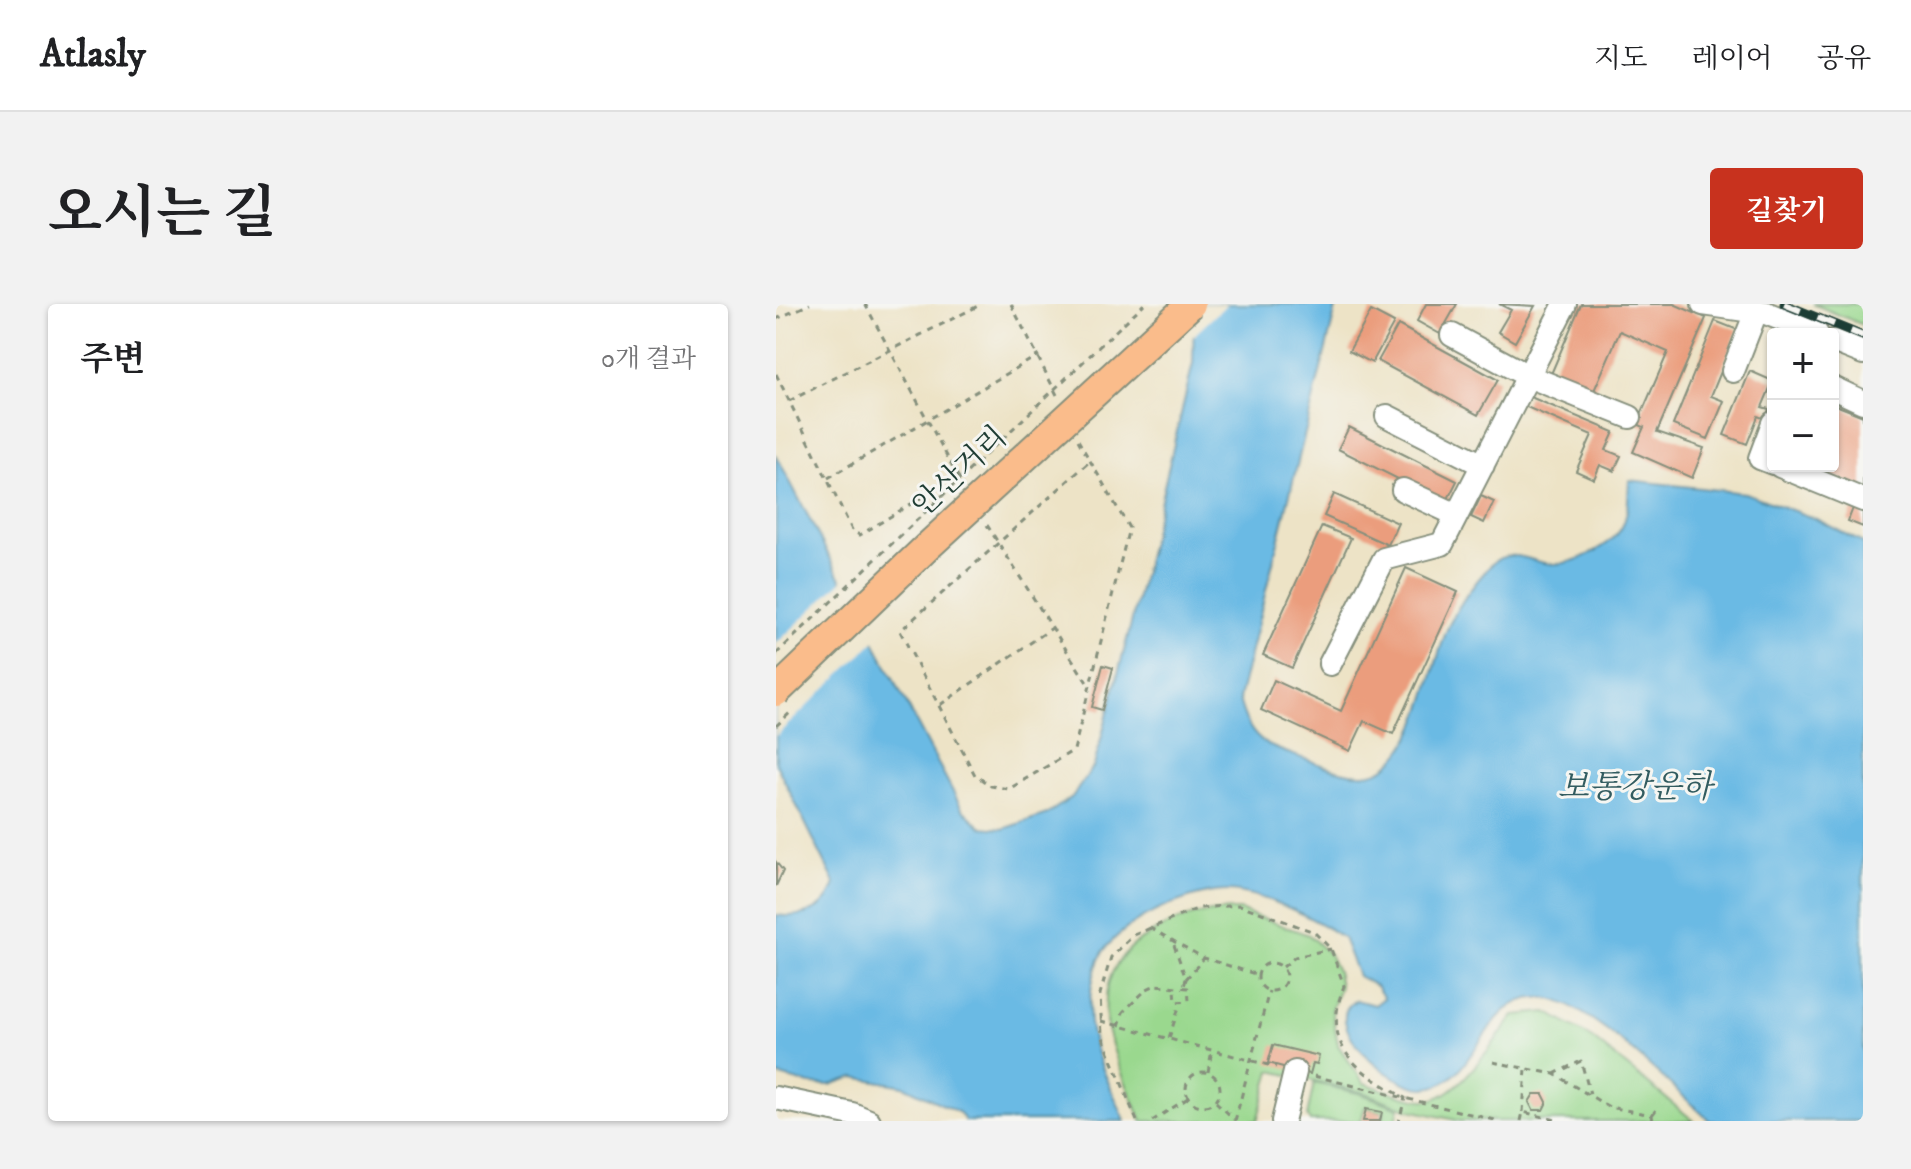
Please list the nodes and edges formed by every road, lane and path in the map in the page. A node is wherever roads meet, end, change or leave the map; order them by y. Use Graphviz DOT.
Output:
graph roads {
  1 [pos="810,304"];
  2 [pos="982,304"];
  3 [pos="1011,304"];
  4 [pos="1144,304"];
  5 [pos="1191,304"];
  6 [pos="1565,304"];
  7 [pos="1703,304"];
  8 [pos="1756,312"];
  9 [pos="776,319"];
  10 [pos="1800,328"];
  11 [pos="1452,335"];
  12 [pos="1839,343"];
  13 [pos="1863,353"];
  14 [pos="1039,355"];
  15 [pos="1733,371"];
  16 [pos="776,374"];
  17 [pos="1528,376"];
  18 [pos="1839,391"];
  19 [pos="789,401"];
  20 [pos="1863,402"];
  21 [pos="1063,409"];
  22 [pos="1387,416"];
  23 [pos="1630,417"];
  24 [pos="1076,436"];
  25 [pos="1767,439"];
  26 [pos="1767,461"];
  27 [pos="1088,463"];
  28 [pos="1483,465"];
  29 [pos="1795,472"];
  30 [pos="957,476"];
  31 [pos="827,479"];
  32 [pos="1403,490"];
  33 [pos="1863,500"];
  34 [pos="1457,515"];
  35 [pos="1052,628"];
  36 [pos="776,654"];
  37 [pos="1330,664"];
  38 [pos="776,692"];
  39 [pos="939,706"];
  40 [pos="1150,928"];
  41 [pos="1174,945"];
  42 [pos="1331,949"];
  43 [pos="1204,958"];
  44 [pos="1282,968"];
  45 [pos="1258,975"];
  46 [pos="1186,979"];
  47 [pos="1184,986"];
  48 [pos="1175,989"];
  49 [pos="1269,991"];
  50 [pos="1180,1004"];
  51 [pos="1119,1026"];
  52 [pos="1169,1039"];
  53 [pos="1212,1050"];
  54 [pos="1493,1062"];
  55 [pos="1526,1069"];
  56 [pos="1208,1072"];
  57 [pos="1295,1072"];
  58 [pos="1554,1074"];
  59 [pos="1591,1096"];
  60 [pos="776,1098"];
  61 [pos="1188,1098"];
  62 [pos="1216,1101"];
  63 [pos="1659,1106"];
  64 [pos="1523,1112"];
  65 [pos="1652,1115"];
  66 [pos="869,1121"];
  67 [pos="1137,1121"];
  68 [pos="1152,1121"];
  69 [pos="1236,1121"];
  70 [pos="1283,1121"];
  71 [pos="1399,1121"];
  72 [pos="1521,1121"];
  73 [pos="1560,1121"];
  74 [pos="1653,1121"];
  1 -- 9 [label="path"];
  2 -- 19 [label="path"];
  3 -- 14 [label="path"];
  4 -- 36 [label="path, bridge"];
  5 -- 38 [label="main road, 안산거리, bridge"];
  6 -- 17 [label="street"];
  7 -- 8 [label="street"];
  8 -- 10 [label="street"];
  8 -- 15 [label="street"];
  11 -- 17 [label="street"];
  12 -- 13 [label="street"];
  14 -- 21 [label="path"];
  14 -- 31 [label="path"];
  16 -- 19 [label="path"];
  17 -- 23 [label="street"];
  17 -- 28 [label="street"];
  18 -- 20 [label="street"];
  19 -- 31 [label="path"];
  22 -- 28 [label="street"];
  24 -- 27 [label="path"];
  25 -- 26 [label="street"];
  27 -- 39 [label="path"];
  27 -- 39 [label="path"];
  28 -- 34 [label="street"];
  29 -- 33 [label="street"];
  30 -- 31 [label="path"];
  32 -- 34 [label="street"];
  34 -- 37 [label="street"];
  35 -- 39 [label="path"];
  40 -- 41 [label="path"];
  40 -- 42 [label="path"];
  40 -- 67 [label="path"];
  41 -- 43 [label="path"];
  41 -- 46 [label="path"];
  42 -- 44 [label="path"];
  42 -- 71 [label="path"];
  43 -- 45 [label="path"];
  43 -- 46 [label="path"];
  44 -- 45 [label="path"];
  44 -- 49 [label="path"];
  45 -- 49 [label="path"];
  46 -- 47 [label="path"];
  47 -- 48 [label="path"];
  47 -- 50 [label="path"];
  48 -- 50 [label="path"];
  48 -- 51 [label="path"];
  49 -- 69 [label="path"];
  50 -- 52 [label="path"];
  53 -- 56 [label="path"];
  54 -- 55 [label="path"];
  55 -- 58 [label="path"];
  55 -- 64 [label="path"];
  56 -- 61 [label="path"];
  56 -- 62 [label="path"];
  57 -- 70 [label="street"];
  58 -- 59 [label="path"];
  58 -- 59 [label="path"];
  59 -- 65 [label="path"];
  60 -- 66 [label="street"];
  61 -- 62 [label="path"];
  61 -- 68 [label="path"];
  62 -- 69 [label="path"];
  63 -- 65 [label="path"];
  64 -- 72 [label="path"];
  64 -- 73 [label="path"];
  65 -- 74 [label="path"];
}
